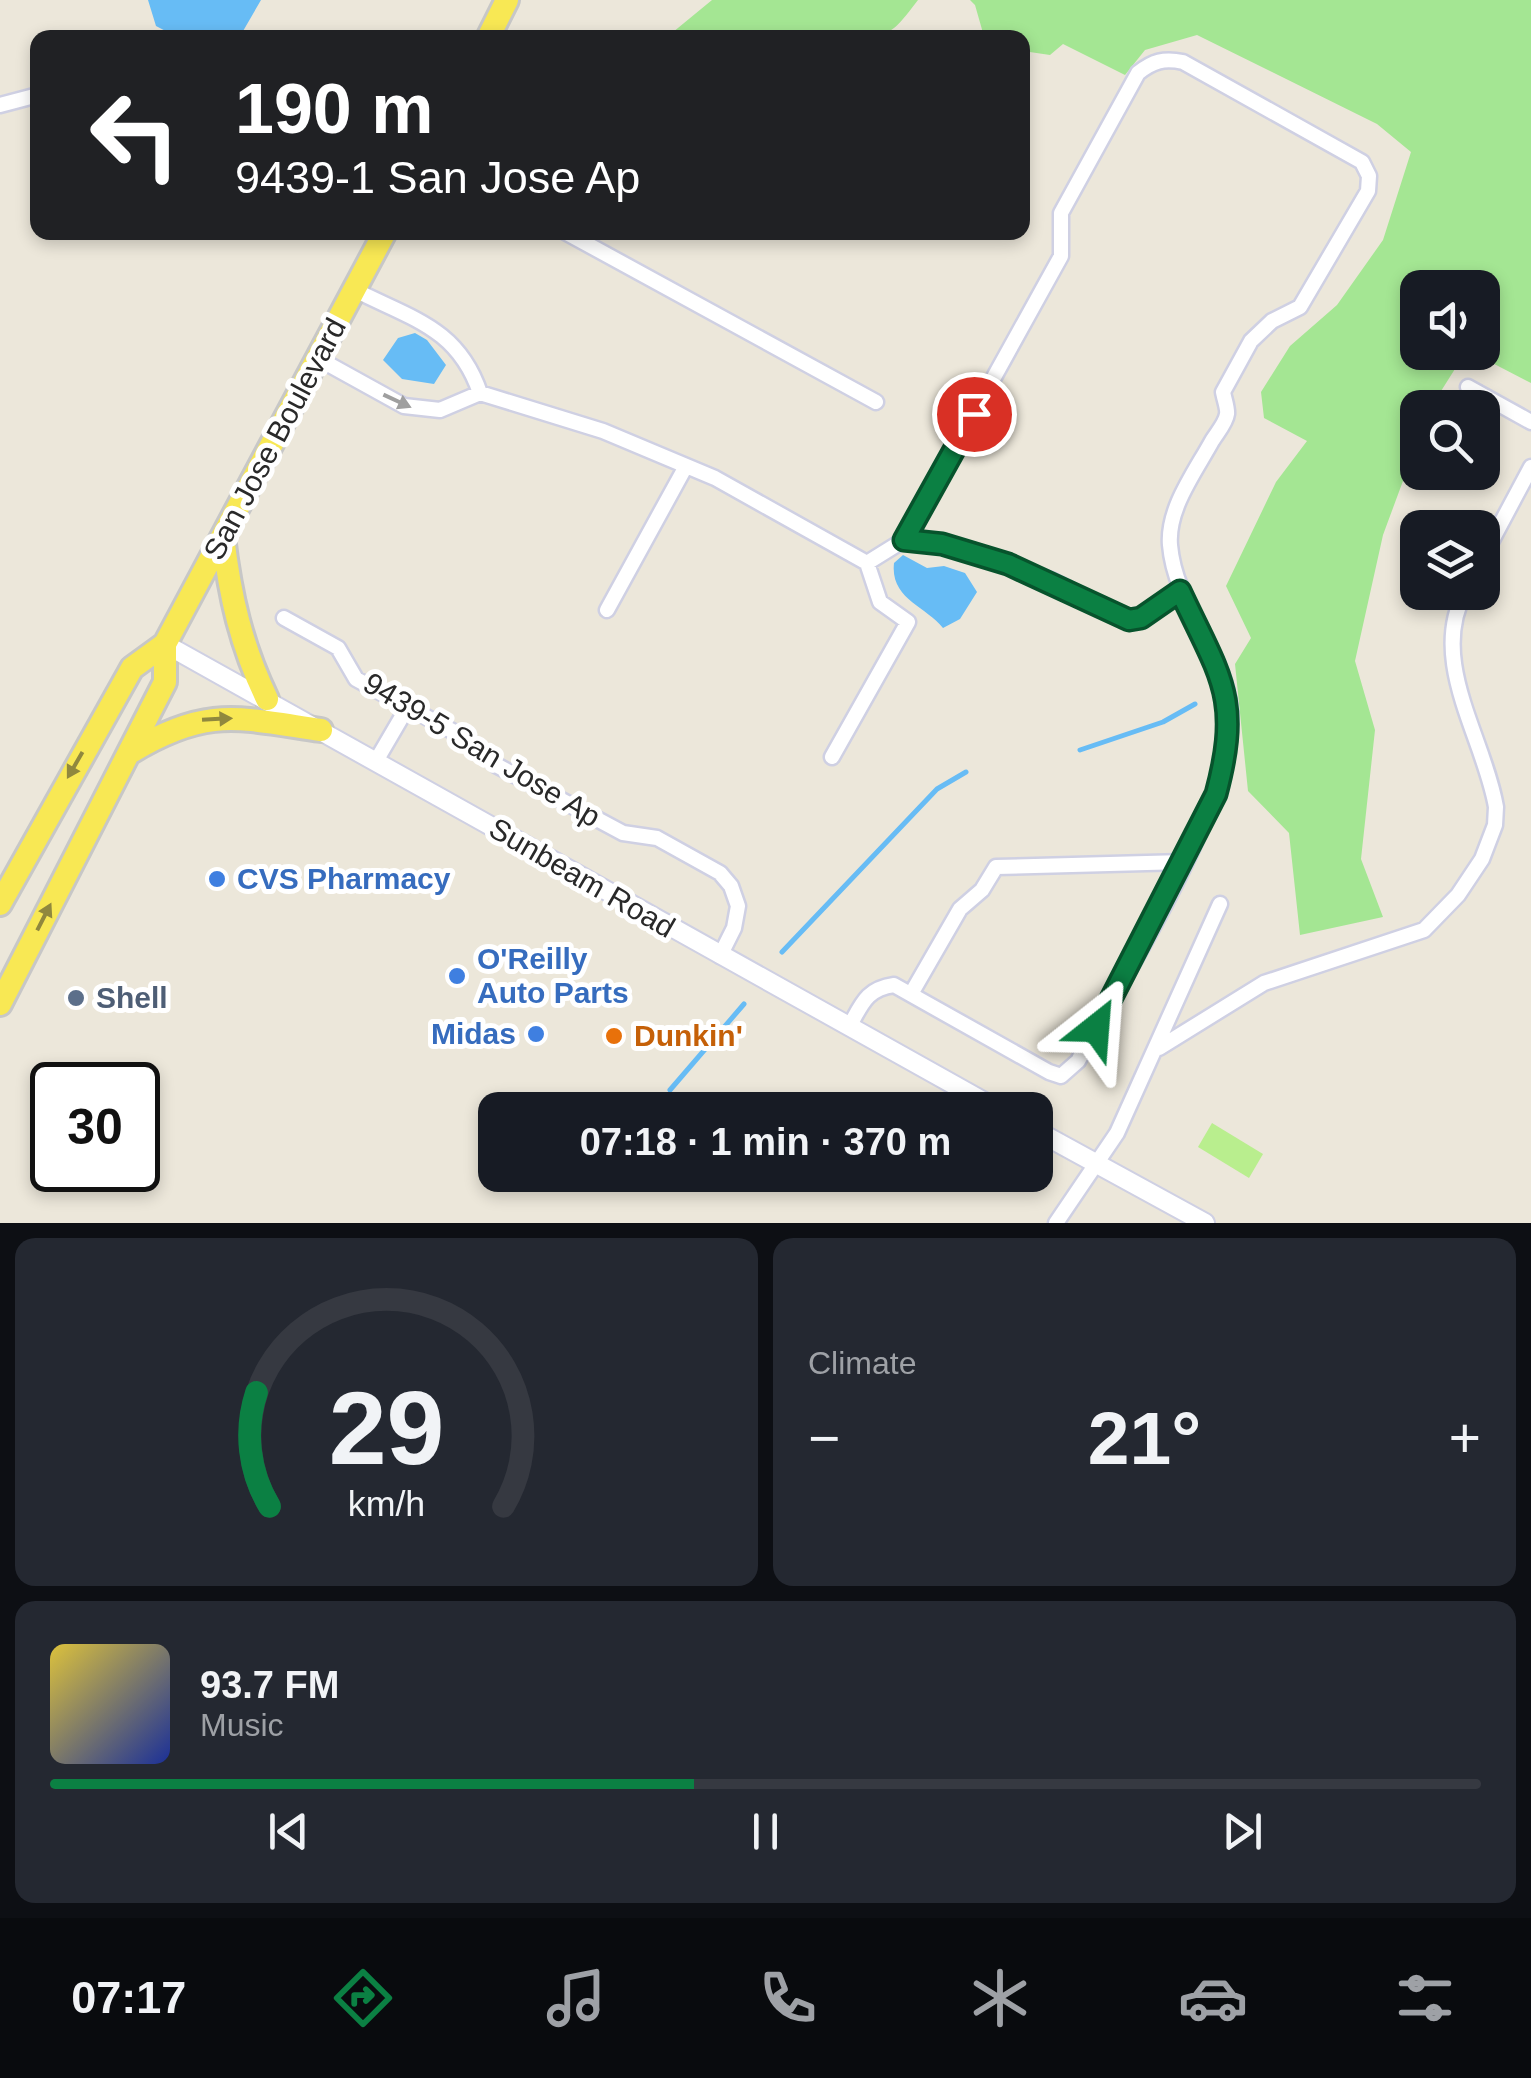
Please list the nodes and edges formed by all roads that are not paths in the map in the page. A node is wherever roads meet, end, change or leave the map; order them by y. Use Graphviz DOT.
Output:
graph roads {
  1 [pos="508,0"];
  2 [pos="492,30"];
  3 [pos="30,97"];
  4 [pos="0,105"];
  5 [pos="381,240"];
  6 [pos="581,240"];
  7 [pos="355,290"];
  8 [pos="319,359"];
  9 [pos="1468,387"];
  10 [pos="480,393"];
  11 [pos="876,402"];
  12 [pos="1531,422"];
  13 [pos="686,466"];
  14 [pos="1531,467"];
  15 [pos="1500,525"];
  16 [pos="222,537"];
  17 [pos="904,540"];
  18 [pos="867,563"];
  19 [pos="1180,591"];
  20 [pos="607,610"];
  21 [pos="1456,610"];
  22 [pos="284,618"];
  23 [pos="164,644"];
  24 [pos="266,699"];
  25 [pos="408,708"];
  26 [pos="321,730"];
  27 [pos="128,754"];
  28 [pos="832,757"];
  29 [pos="376,761"];
  30 [pos="1184,862"];
  31 [pos="0,904"];
  32 [pos="1220,904"];
  33 [pos="720,956"];
  34 [pos="911,994"];
  35 [pos="0,1004"];
  36 [pos="849,1027"];
  37 [pos="1159,1048"];
  38 [pos="966,1092"];
  39 [pos="1053,1140"];
  40 [pos="1099,1165"];
  41 [pos="1056,1223"];
  42 [pos="1205,1223"];
  1 -- 2 [label="main road"];
  3 -- 4 [label="street"];
  5 -- 7 [label="main road, San Jose Boulevard"];
  6 -- 11 [label="street"];
  7 -- 8 [label="main road, San Jose Boulevard"];
  7 -- 10 [label="street"];
  8 -- 10 [label="street, one-way"];
  8 -- 16 [label="main road, San Jose Boulevard"];
  9 -- 12 [label="street"];
  10 -- 13 [label="street"];
  13 -- 18 [label="street"];
  13 -- 20 [label="street"];
  14 -- 15 [label="street"];
  16 -- 23 [label="main road, San Jose Boulevard"];
  16 -- 24 [label="main road"];
  17 -- 18 [label="street"];
  17 -- 19 [label="street"];
  17 -- 19 [label="street"];
  18 -- 28 [label="street"];
  19 -- 30 [label="street"];
  21 -- 37 [label="street"];
  22 -- 25 [label="street, 9439-5 San Jose Ap"];
  23 -- 24 [label="street, Sunbeam Road"];
  23 -- 27 [label="main road, San Jose Boulevard"];
  23 -- 31 [label="main road, San Jose Boulevard, one-way"];
  24 -- 26 [label="street, Sunbeam Road"];
  25 -- 29 [label="street"];
  25 -- 33 [label="street, 9439-5 San Jose Ap"];
  27 -- 26 [label="main road, one-way"];
  26 -- 29 [label="street, Sunbeam Road"];
  35 -- 27 [label="main road, San Jose Boulevard, one-way"];
  29 -- 33 [label="street, Sunbeam Road"];
  30 -- 34 [label="street"];
  30 -- 34 [label="street"];
  32 -- 37 [label="street"];
  33 -- 36 [label="street, Sunbeam Road"];
  34 -- 36 [label="street"];
  36 -- 38 [label="street, Sunbeam Road"];
  37 -- 40 [label="street"];
  39 -- 40 [label="street"];
  40 -- 41 [label="street"];
  40 -- 42 [label="street"];
}
